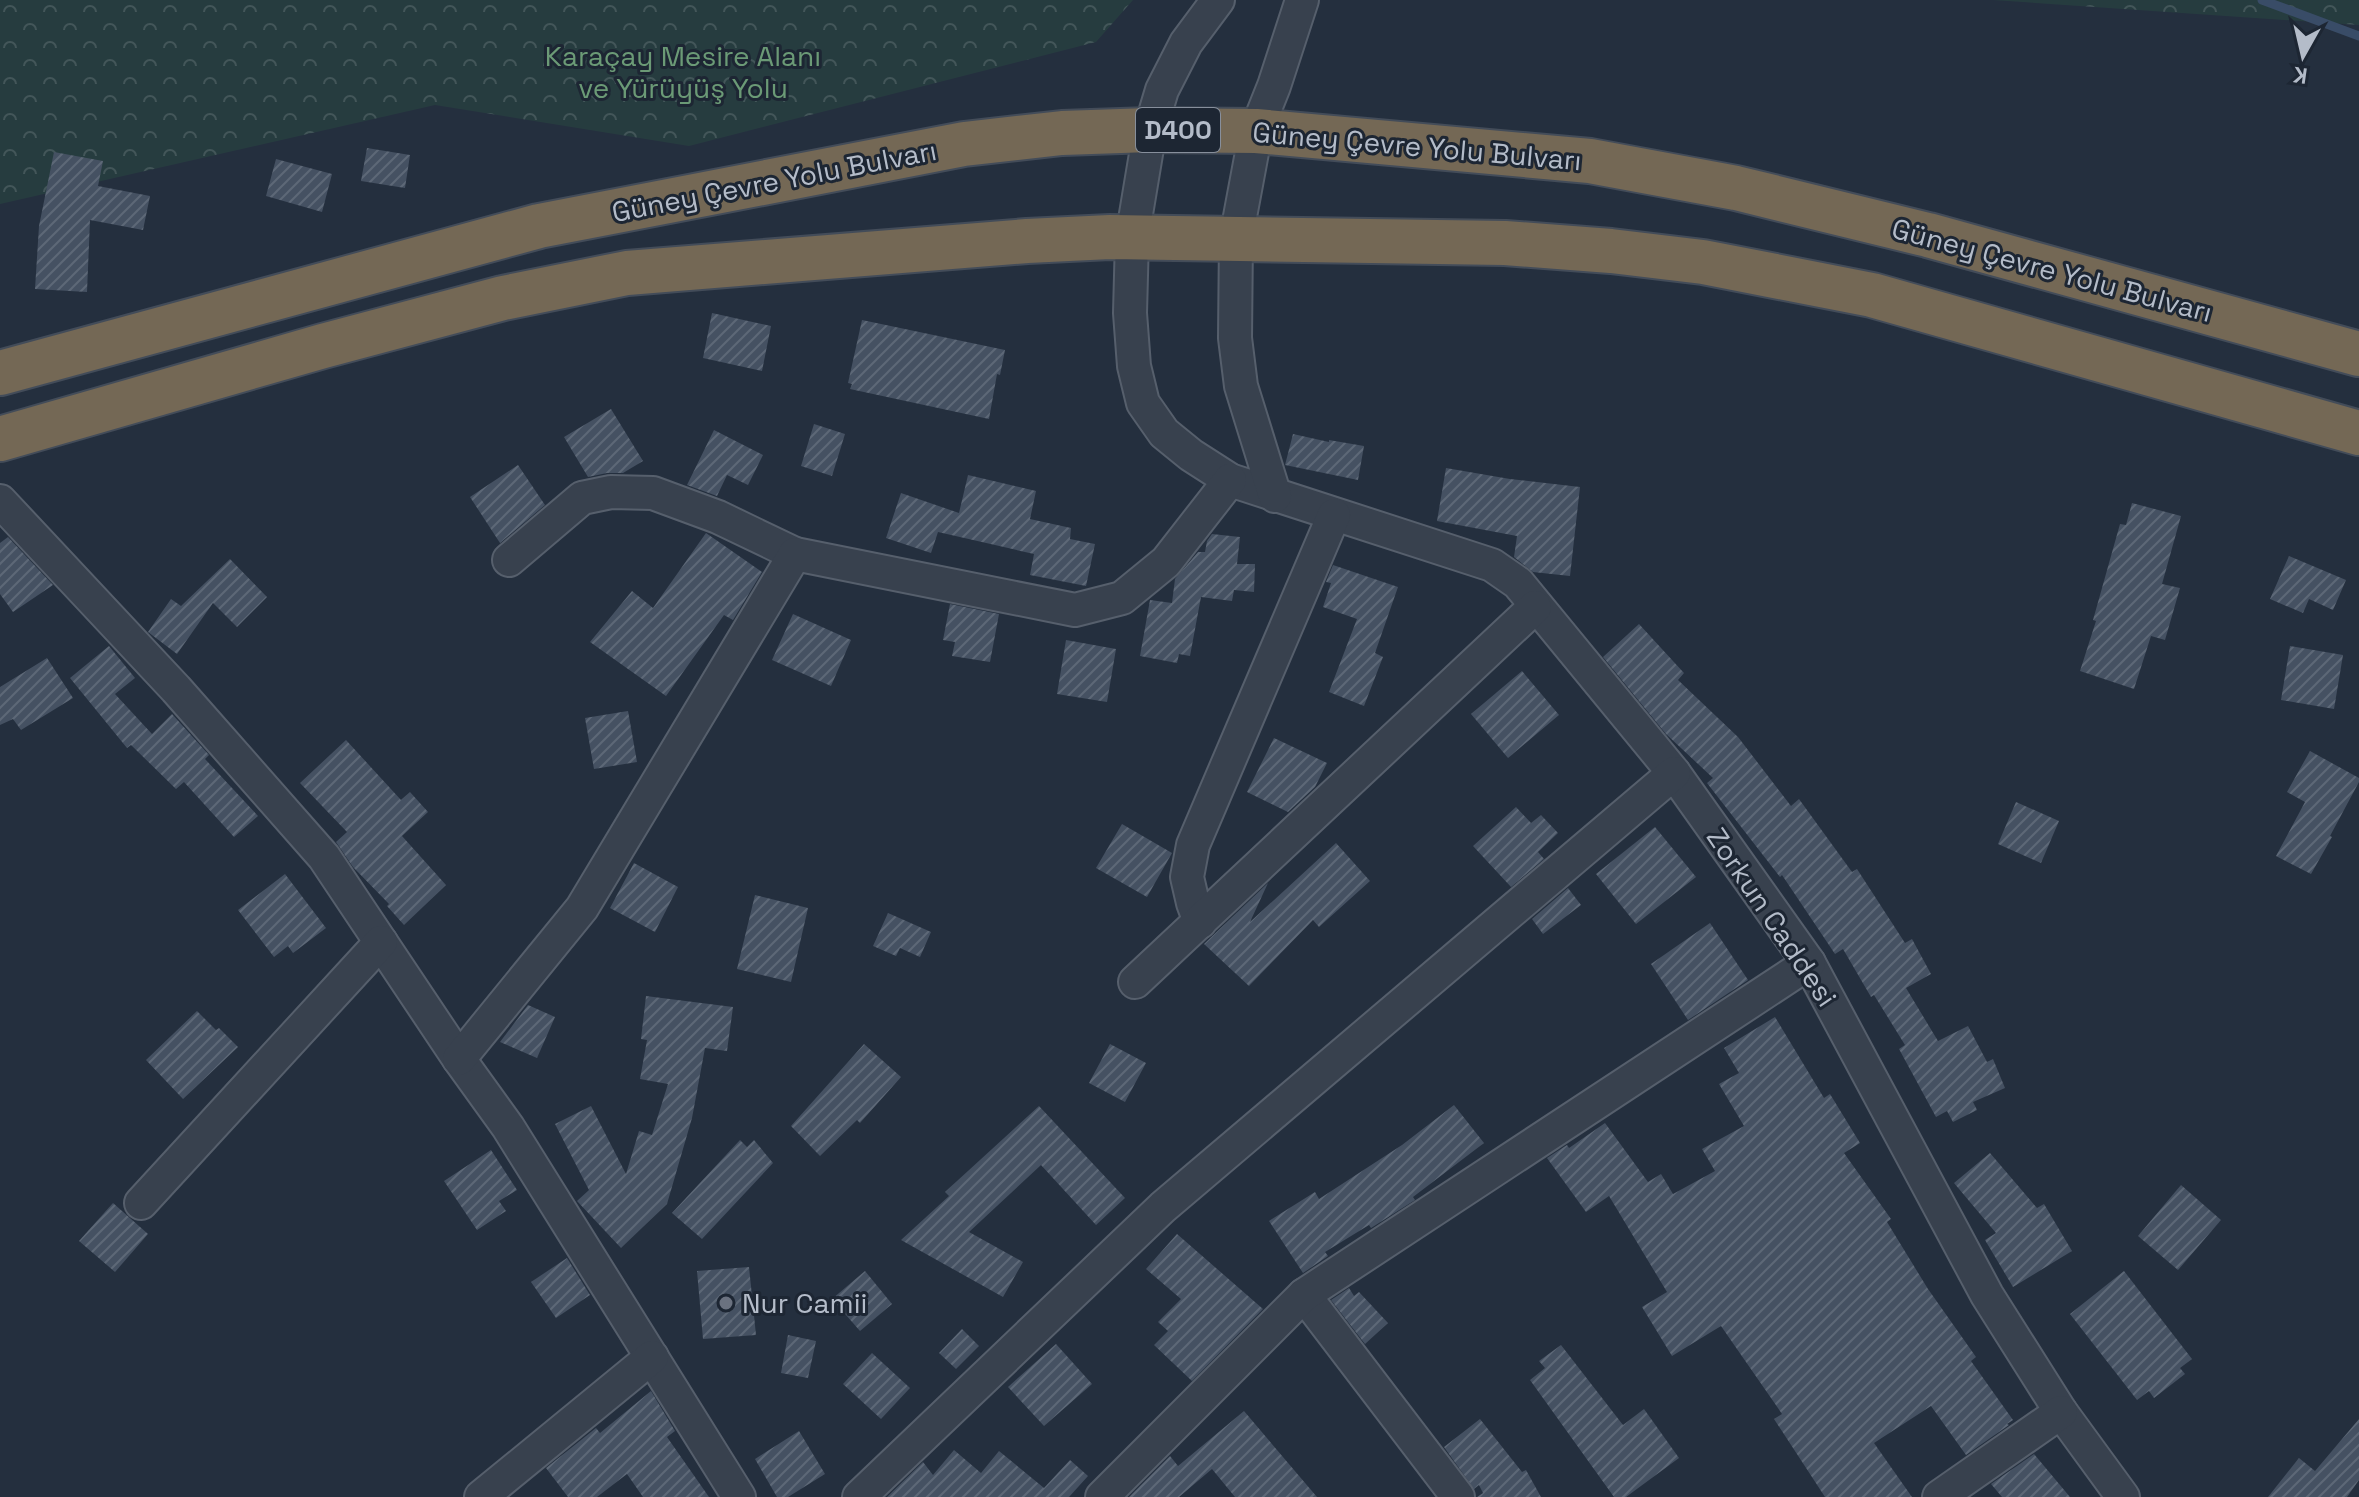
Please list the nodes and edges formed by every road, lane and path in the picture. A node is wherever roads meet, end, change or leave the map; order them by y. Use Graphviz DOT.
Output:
graph roads {
  1 [pos="1218,0"];
  2 [pos="1302,0"];
  3 [pos="1150,130"];
  4 [pos="1256,131"];
  5 [pos="1132,238"];
  6 [pos="1236,238"];
  7 [pos="2359,354"];
  8 [pos="0,373"];
  9 [pos="2359,433"];
  10 [pos="0,439"];
  11 [pos="1230,480"];
  12 [pos="1275,496"];
  13 [pos="0,501"];
  14 [pos="1334,515"];
  15 [pos="795,554"];
  16 [pos="509,560"];
  17 [pos="1535,607"];
  18 [pos="1674,773"];
  19 [pos="1200,922"];
  20 [pos="381,942"];
  21 [pos="1809,963"];
  22 [pos="1135,982"];
  23 [pos="459,1059"];
  24 [pos="141,1203"];
  25 [pos="1304,1295"];
  26 [pos="652,1357"];
  27 [pos="2061,1412"];
  28 [pos="481,1497"];
  29 [pos="739,1497"];
  30 [pos="859,1497"];
  31 [pos="1102,1497"];
  32 [pos="1458,1497"];
  33 [pos="1939,1497"];
  34 [pos="2123,1497"];
  1 -- 3 [label="street, Zorkun Caddesi"];
  2 -- 4 [label="street"];
  3 -- 4 [label="highway, Güney Çevre Yolu Bulvarı / D400"];
  3 -- 5 [label="street, Zorkun Caddesi"];
  3 -- 8 [label="highway, Güney Çevre Yolu Bulvarı / D400"];
  4 -- 6 [label="street"];
  4 -- 7 [label="highway, Güney Çevre Yolu Bulvarı / D400"];
  5 -- 6 [label="highway"];
  5 -- 10 [label="highway"];
  5 -- 11 [label="street, Zorkun Caddesi"];
  6 -- 9 [label="highway"];
  6 -- 12 [label="street"];
  11 -- 12 [label="street, Zorkun Caddesi"];
  11 -- 15 [label="street"];
  12 -- 14 [label="street, Zorkun Caddesi"];
  13 -- 20 [label="street"];
  14 -- 17 [label="street, Zorkun Caddesi"];
  14 -- 19 [label="street"];
  15 -- 16 [label="street"];
  15 -- 23 [label="street"];
  17 -- 18 [label="street, Zorkun Caddesi"];
  17 -- 19 [label="street"];
  18 -- 21 [label="street, Zorkun Caddesi"];
  18 -- 30 [label="street"];
  19 -- 22 [label="street"];
  20 -- 23 [label="street"];
  20 -- 24 [label="street"];
  21 -- 25 [label="street"];
  21 -- 27 [label="street, Zorkun Caddesi"];
  23 -- 26 [label="street"];
  25 -- 31 [label="street"];
  25 -- 32 [label="street"];
  26 -- 28 [label="street"];
  26 -- 29 [label="street"];
  27 -- 33 [label="street"];
  27 -- 34 [label="street, Zorkun Caddesi"];
}
